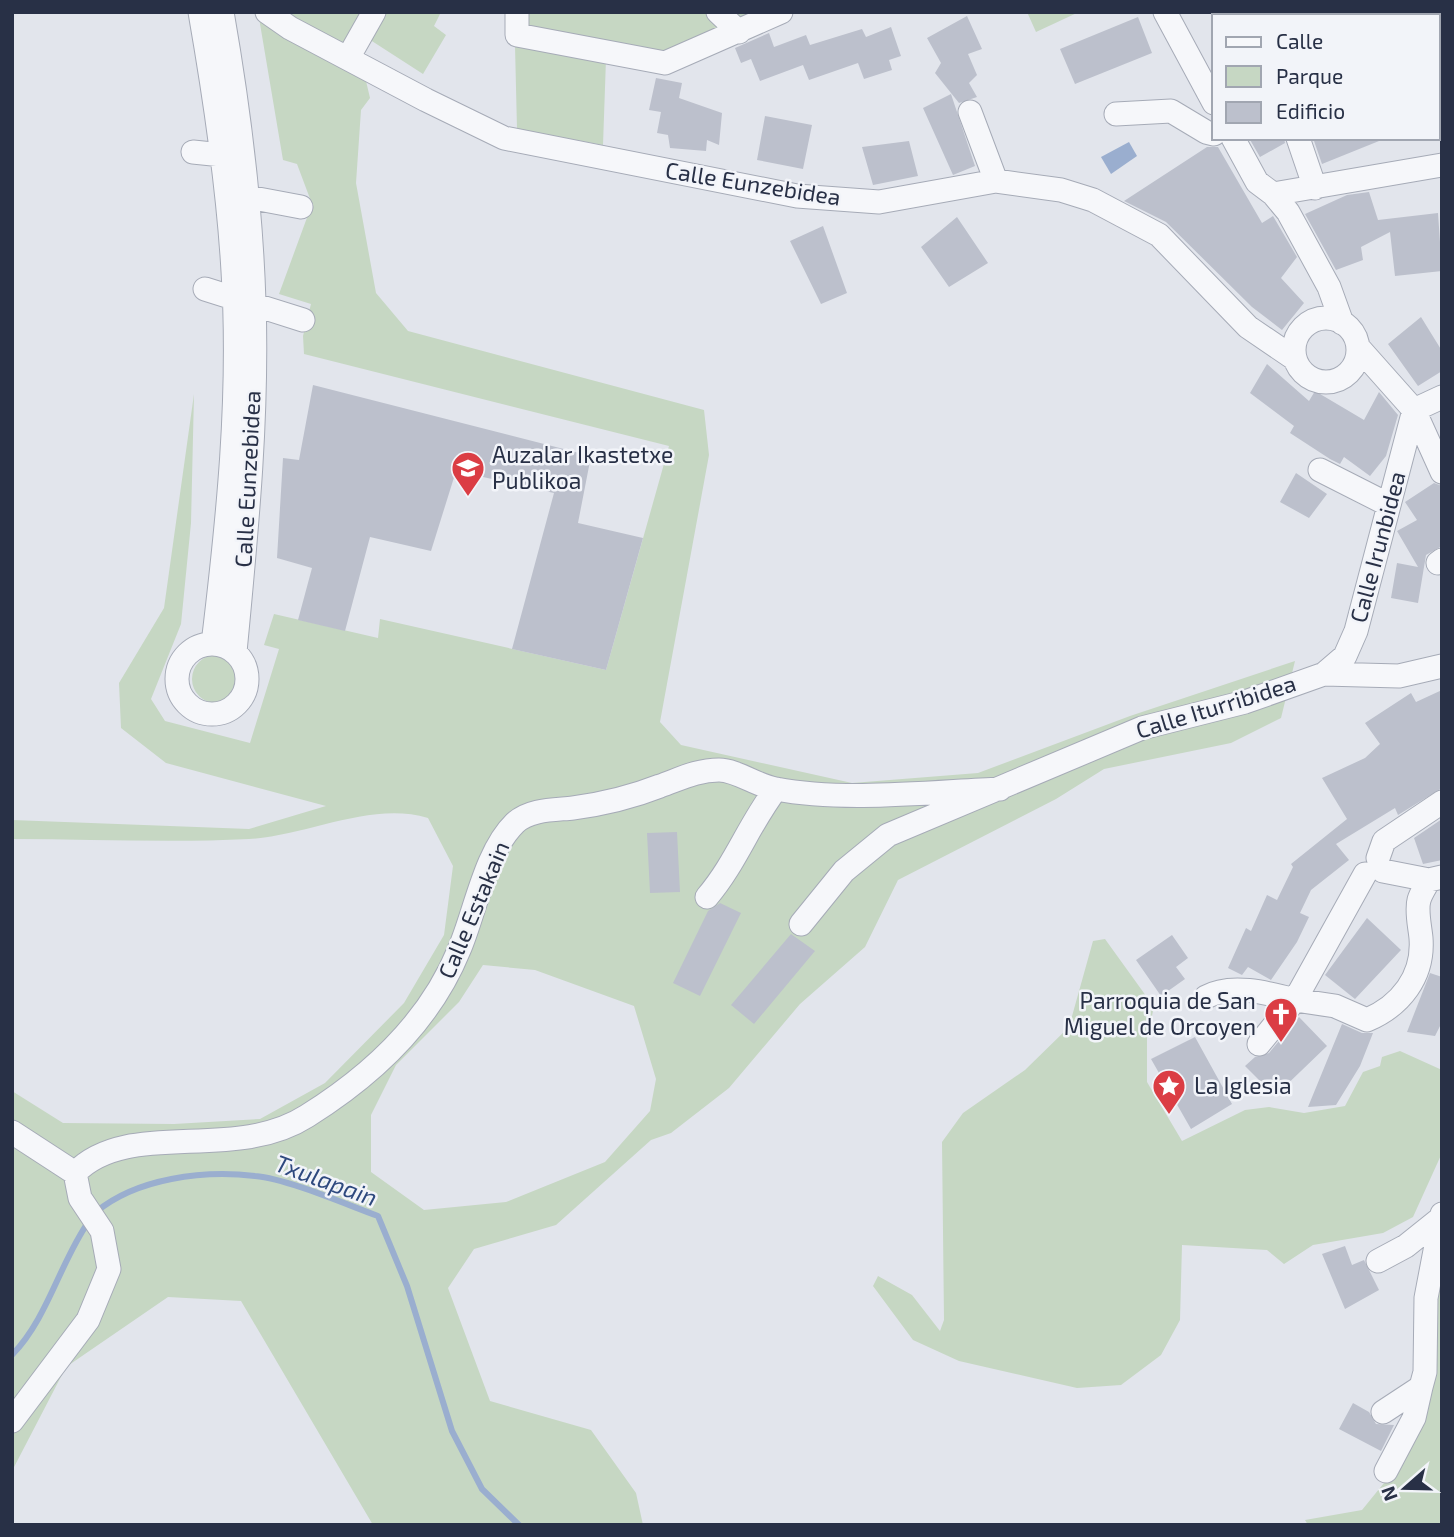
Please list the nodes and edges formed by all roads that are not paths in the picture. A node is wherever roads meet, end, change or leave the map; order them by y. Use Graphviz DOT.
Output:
graph roads {
  1 [pos="200,12"];
  2 [pos="222,12"];
  3 [pos="267,12"];
  4 [pos="374,12"];
  5 [pos="517,12"];
  6 [pos="718,12"];
  7 [pos="781,12"];
  8 [pos="1165,12"];
  9 [pos="739,32"];
  10 [pos="348,58"];
  11 [pos="1212,99"];
  12 [pos="970,112"];
  13 [pos="1116,114"];
  14 [pos="1212,134"];
  15 [pos="1234,140"];
  16 [pos="1299,140"];
  17 [pos="193,152"];
  18 [pos="222,155"];
  19 [pos="1442,165"];
  20 [pos="996,181"];
  21 [pos="1315,188"];
  22 [pos="1273,194"];
  23 [pos="248,197"];
  24 [pos="302,207"];
  25 [pos="205,289"];
  26 [pos="244,301"];
  27 [pos="303,320"];
  28 [pos="1342,323"];
  29 [pos="1358,346"];
  30 [pos="1295,359"];
  31 [pos="1442,397"];
  32 [pos="1414,410"];
  33 [pos="1320,470"];
  34 [pos="1442,472"];
  35 [pos="1389,505"];
  36 [pos="214,644"];
  37 [pos="235,652"];
  38 [pos="1442,666"];
  39 [pos="1324,674"];
  40 [pos="776,789"];
  41 [pos="1000,789"];
  42 [pos="1442,803"];
  43 [pos="1375,868"];
  44 [pos="1436,879"];
  45 [pos="707,897"];
  46 [pos="802,924"];
  47 [pos="1206,996"];
  48 [pos="1295,1000"];
  49 [pos="1259,1044"];
  50 [pos="12,1132"];
  51 [pos="75,1173"];
  52 [pos="1441,1216"];
  53 [pos="1378,1261"];
  54 [pos="1421,1387"];
  55 [pos="1383,1412"];
  56 [pos="12,1422"];
  57 [pos="1387,1471"];
  1 -- 18 [label="street, Calle Eunzebidea"];
  2 -- 23 [label="street, Calle Eunzebidea"];
  3 -- 10 [label="street, Calle Eunzebidea"];
  4 -- 10 [label="street"];
  5 -- 9 [label="street"];
  6 -- 9 [label="street"];
  7 -- 9 [label="street"];
  8 -- 11 [label="street"];
  10 -- 20 [label="street, Calle Eunzebidea"];
  12 -- 20 [label="street"];
  13 -- 14 [label="street"];
  15 -- 22 [label="street"];
  16 -- 21 [label="street"];
  17 -- 18 [label="street"];
  18 -- 26 [label="street, Calle Eunzebidea"];
  19 -- 21 [label="street"];
  20 -- 30 [label="street, Calle Eunzebidea"];
  21 -- 22 [label="street"];
  22 -- 28 [label="street"];
  23 -- 24 [label="street"];
  23 -- 26 [label="street, Calle Eunzebidea"];
  25 -- 26 [label="street"];
  26 -- 27 [label="street"];
  26 -- 36 [label="street, Calle Eunzebidea"];
  26 -- 37 [label="street, Calle Eunzebidea"];
  28 -- 29 [label="street"];
  28 -- 30 [label="street"];
  29 -- 30 [label="street"];
  29 -- 32 [label="street"];
  31 -- 32 [label="street"];
  32 -- 34 [label="street"];
  32 -- 35 [label="street, Calle Irunbidea"];
  33 -- 35 [label="street"];
  35 -- 39 [label="street, Calle Irunbidea"];
  36 -- 37 [label="street"];
  36 -- 37 [label="street, Calle Eunzebidea"];
  38 -- 39 [label="street, Calle Iturribidea"];
  39 -- 41 [label="street, Calle Iturribidea"];
  40 -- 41 [label="street, Calle Estakain"];
  40 -- 45 [label="street"];
  40 -- 51 [label="street, Calle Estakain"];
  41 -- 46 [label="street, Calle Iturribidea"];
  42 -- 43 [label="street"];
  43 -- 44 [label="street"];
  43 -- 48 [label="street"];
  44 -- 48 [label="street"];
  47 -- 48 [label="street"];
  48 -- 49 [label="street"];
  50 -- 51 [label="street"];
  51 -- 56 [label="street"];
  52 -- 53 [label="street"];
  52 -- 54 [label="street"];
  54 -- 55 [label="street"];
  54 -- 57 [label="street"];
}
